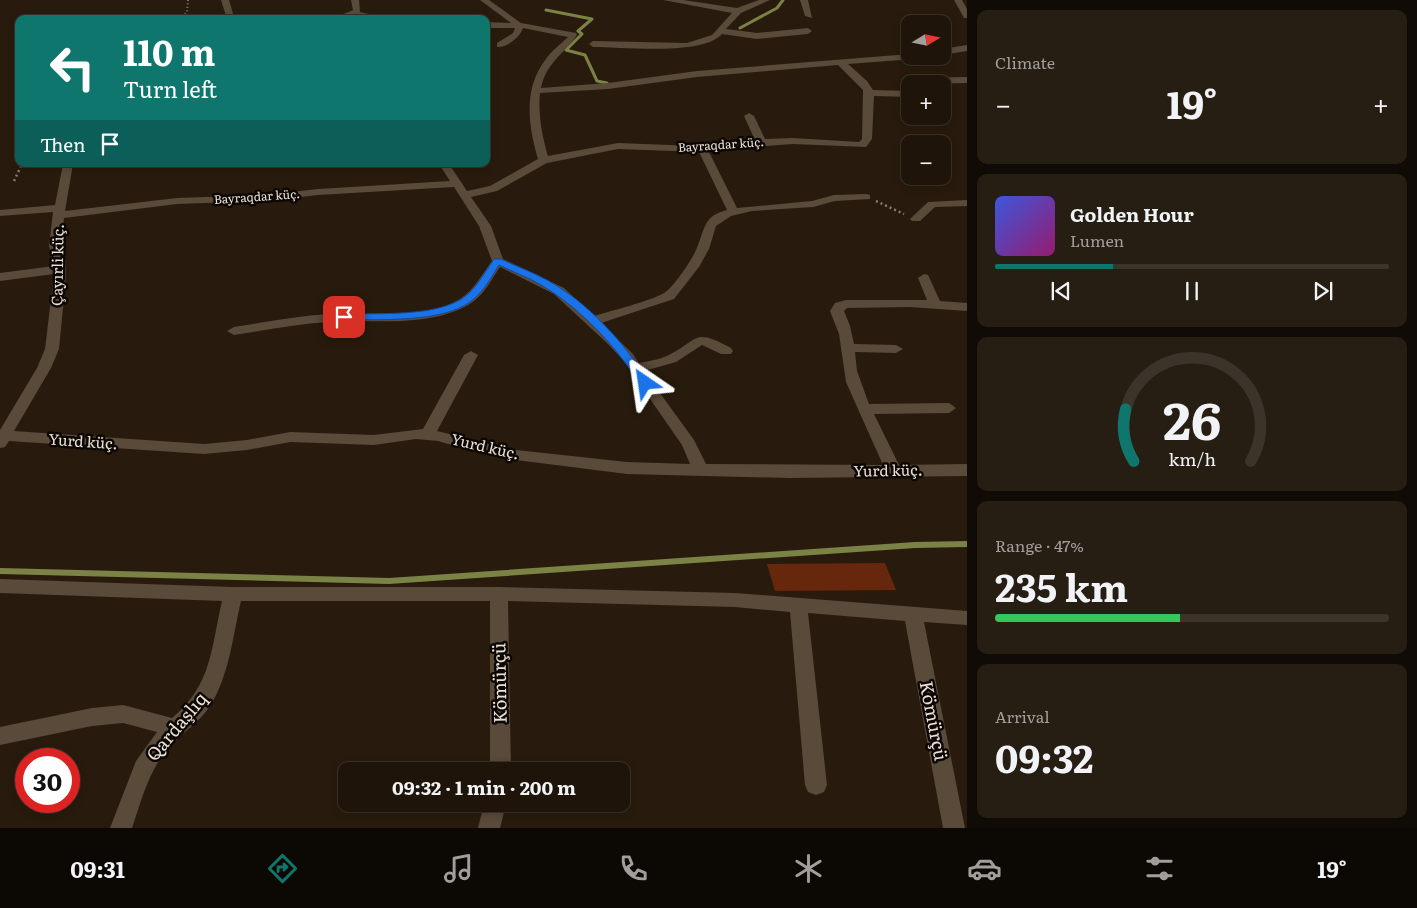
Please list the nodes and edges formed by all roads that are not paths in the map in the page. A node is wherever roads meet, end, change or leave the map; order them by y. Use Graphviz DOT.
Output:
graph roads {
  1 [pos="225,0"];
  2 [pos="355,0"];
  3 [pos="484,0"];
  4 [pos="667,0"];
  5 [pos="766,0"];
  6 [pos="804,0"];
  7 [pos="958,0"];
  8 [pos="354,12"];
  9 [pos="738,12"];
  10 [pos="231,15"];
  11 [pos="346,15"];
  12 [pos="368,15"];
  13 [pos="809,16"];
  14 [pos="967,16"];
  15 [pos="490,25"];
  16 [pos="520,26"];
  17 [pos="721,31"];
  18 [pos="808,31"];
  19 [pos="500,44"];
  20 [pos="593,44"];
  21 [pos="967,48"];
  22 [pos="951,51"];
  23 [pos="901,57"];
  24 [pos="841,63"];
  25 [pos="951,80"];
  26 [pos="967,80"];
  27 [pos="535,91"];
  28 [pos="870,93"];
  29 [pos="901,94"];
  30 [pos="749,116"];
  31 [pos="761,142"];
  32 [pos="702,148"];
  33 [pos="544,160"];
  34 [pos="67,167"];
  35 [pos="446,167"];
  36 [pos="459,189"];
  37 [pos="866,197"];
  38 [pos="967,203"];
  39 [pos="733,210"];
  40 [pos="60,211"];
  41 [pos="0,212"];
  42 [pos="916,218"];
  43 [pos="498,261"];
  44 [pos="60,269"];
  45 [pos="0,276"];
  46 [pos="924,278"];
  47 [pos="935,304"];
  48 [pos="967,307"];
  49 [pos="593,321"];
  50 [pos="234,331"];
  51 [pos="848,348"];
  52 [pos="896,349"];
  53 [pos="726,351"];
  54 [pos="471,355"];
  55 [pos="636,368"];
  56 [pos="949,408"];
  57 [pos="865,409"];
  58 [pos="428,434"];
  59 [pos="2,439"];
  60 [pos="967,470"];
  61 [pos="701,471"];
  62 [pos="894,471"];
  63 [pos="0,586"];
  64 [pos="232,594"];
  65 [pos="499,594"];
  66 [pos="798,604"];
  67 [pos="913,614"];
  68 [pos="967,618"];
  69 [pos="175,728"];
  70 [pos="0,736"];
  71 [pos="500,762"];
  72 [pos="816,785"];
  73 [pos="493,812"];
  74 [pos="121,828"];
  75 [pos="489,828"];
  76 [pos="954,828"];
  1 -- 10 [label="street"];
  2 -- 8 [label="street"];
  3 -- 16 [label="street"];
  4 -- 9 [label="street"];
  5 -- 9 [label="street"];
  6 -- 13 [label="street"];
  7 -- 14 [label="street"];
  8 -- 11 [label="street"];
  8 -- 12 [label="street"];
  9 -- 17 [label="street"];
  15 -- 16 [label="street"];
  16 -- 19 [label="street"];
  16 -- 27 [label="street"];
  17 -- 18 [label="street"];
  17 -- 20 [label="street"];
  21 -- 22 [label="street"];
  23 -- 24 [label="street"];
  24 -- 27 [label="street"];
  24 -- 28 [label="street"];
  25 -- 26 [label="street"];
  27 -- 33 [label="street"];
  28 -- 29 [label="street"];
  28 -- 31 [label="street, Bayraqdar küç."];
  30 -- 31 [label="street"];
  31 -- 32 [label="street, Bayraqdar küç."];
  32 -- 33 [label="street, Bayraqdar küç."];
  32 -- 39 [label="street"];
  33 -- 36 [label="street, Bayraqdar küç."];
  34 -- 40 [label="street, Çayırli küç."];
  35 -- 36 [label="street"];
  36 -- 40 [label="street, Bayraqdar küç."];
  36 -- 43 [label="street"];
  37 -- 39 [label="street"];
  38 -- 42 [label="street"];
  39 -- 49 [label="street"];
  40 -- 41 [label="street, Bayraqdar küç."];
  40 -- 44 [label="street, Çayırli küç."];
  43 -- 49 [label="street"];
  43 -- 50 [label="street"];
  44 -- 45 [label="street"];
  44 -- 59 [label="street, Çayırli küç."];
  46 -- 47 [label="street"];
  47 -- 48 [label="street"];
  47 -- 51 [label="street"];
  49 -- 55 [label="street"];
  51 -- 52 [label="street"];
  51 -- 57 [label="street"];
  53 -- 55 [label="street"];
  54 -- 58 [label="street"];
  55 -- 61 [label="street"];
  56 -- 57 [label="street"];
  57 -- 62 [label="street"];
  58 -- 59 [label="street, Yurd küç."];
  58 -- 61 [label="street, Yurd küç."];
  60 -- 62 [label="street, Yurd küç."];
  61 -- 62 [label="street, Yurd küç."];
  63 -- 64 [label="street"];
  64 -- 65 [label="street"];
  64 -- 69 [label="street, Qardaşlıq"];
  65 -- 66 [label="street"];
  65 -- 71 [label="street, Kömürçü"];
  66 -- 67 [label="street"];
  66 -- 72 [label="street"];
  67 -- 68 [label="street"];
  67 -- 76 [label="street, Kömürçü"];
  69 -- 70 [label="street"];
  69 -- 74 [label="street, Qardaşlıq"];
  73 -- 75 [label="street"];
}
